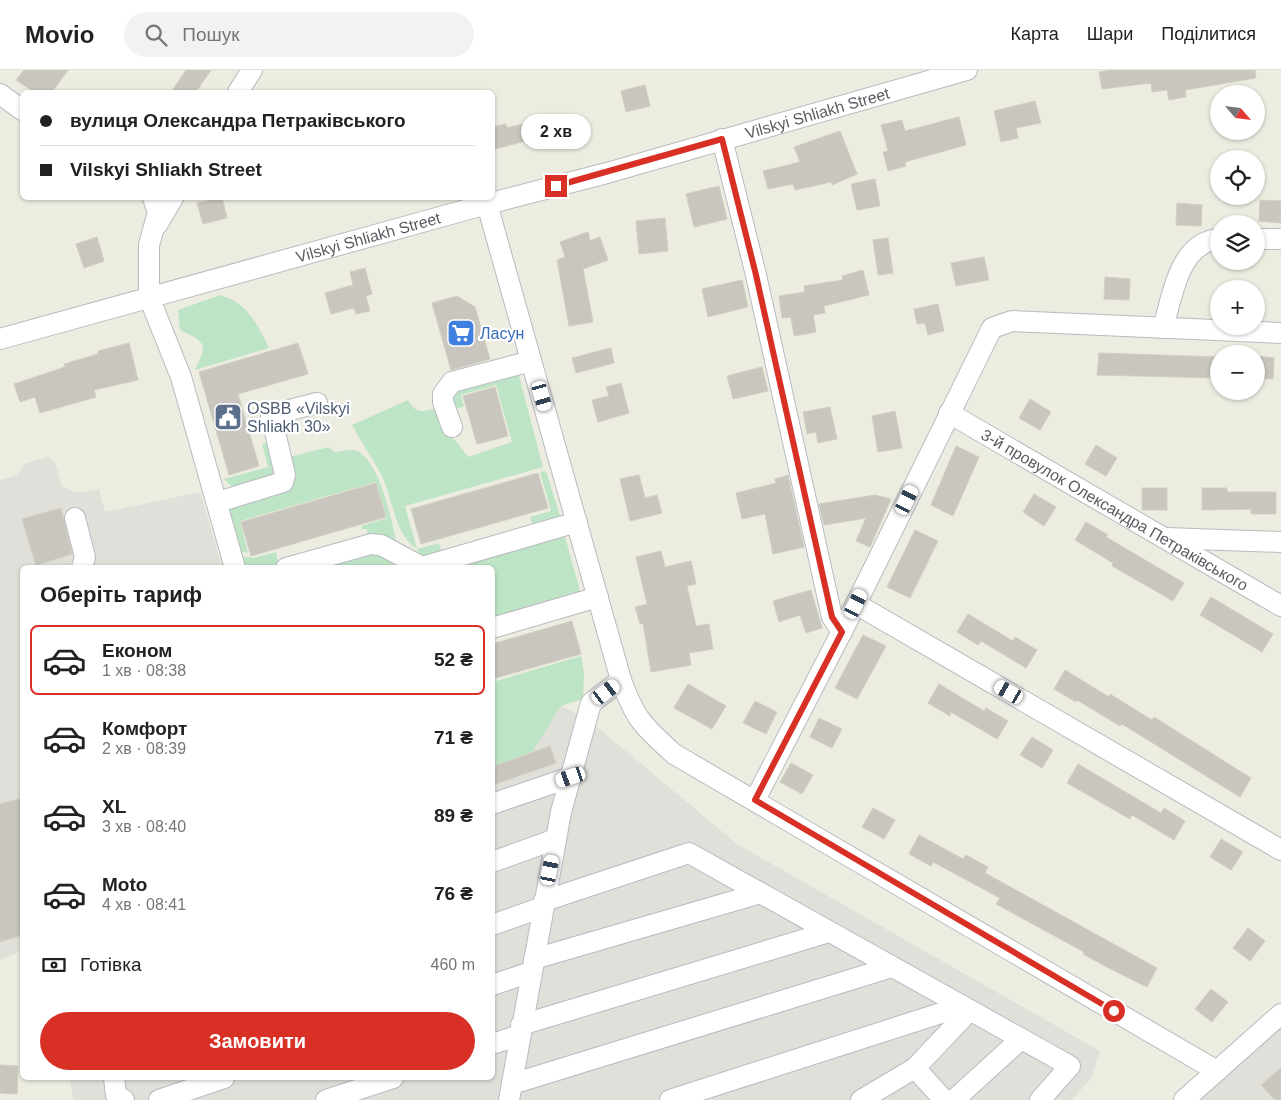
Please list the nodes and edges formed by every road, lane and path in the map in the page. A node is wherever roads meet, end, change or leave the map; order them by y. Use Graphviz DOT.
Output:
graph roads {
  1 [pos="252,70"];
  2 [pos="968,70"];
  3 [pos="239,90"];
  4 [pos="0,94"];
  5 [pos="20,109"];
  6 [pos="722,139"];
  7 [pos="154,200"];
  8 [pos="172,200"];
  9 [pos="487,204"];
  10 [pos="155,228"];
  11 [pos="1265,238"];
  12 [pos="1281,239"];
  13 [pos="1210,240"];
  14 [pos="148,297"];
  15 [pos="1164,328"];
  16 [pos="1281,333"];
  17 [pos="0,339"];
  18 [pos="531,360"];
  19 [pos="317,403"];
  20 [pos="949,413"];
  21 [pos="452,427"];
  22 [pos="218,502"];
  23 [pos="75,518"];
  24 [pos="577,522"];
  25 [pos="1162,538"];
  26 [pos="1281,542"];
  27 [pos="83,565"];
  28 [pos="234,565"];
  29 [pos="297,565"];
  30 [pos="418,565"];
  31 [pos="429,565"];
  32 [pos="598,597"];
  33 [pos="856,604"];
  34 [pos="1281,606"];
  35 [pos="495,627"];
  36 [pos="842,632"];
  37 [pos="621,680"];
  38 [pos="571,777"];
  39 [pos="755,800"];
  40 [pos="495,803"];
  41 [pos="556,839"];
  42 [pos="1281,850"];
  43 [pos="495,861"];
  44 [pos="761,893"];
  45 [pos="544,904"];
  46 [pos="495,924"];
  47 [pos="829,932"];
  48 [pos="532,965"];
  49 [pos="892,966"];
  50 [pos="495,984"];
  51 [pos="966,1008"];
  52 [pos="1281,1014"];
  53 [pos="520,1030"];
  54 [pos="1021,1039"];
  55 [pos="495,1042"];
  56 [pos="914,1068"];
  57 [pos="1217,1071"];
  58 [pos="218,1080"];
  59 [pos="387,1080"];
  60 [pos="511,1092"];
  61 [pos="159,1100"];
  62 [pos="326,1100"];
  63 [pos="670,1100"];
  64 [pos="861,1100"];
  65 [pos="944,1100"];
  66 [pos="954,1100"];
  67 [pos="1040,1100"];
  68 [pos="1184,1100"];
  1 -- 3 [label="street"];
  2 -- 6 [label="street, Vilskyi Shliakh Street"];
  4 -- 5 [label="street"];
  6 -- 9 [label="street, Vilskyi Shliakh Street"];
  6 -- 36 [label="street"];
  7 -- 10 [label="street"];
  8 -- 10 [label="street"];
  9 -- 14 [label="street, Vilskyi Shliakh Street"];
  9 -- 18 [label="street"];
  10 -- 14 [label="street"];
  11 -- 12 [label="street"];
  13 -- 15 [label="street"];
  14 -- 17 [label="street, Vilskyi Shliakh Street"];
  14 -- 22 [label="street"];
  15 -- 16 [label="street"];
  15 -- 20 [label="street"];
  18 -- 21 [label="street"];
  18 -- 24 [label="street"];
  19 -- 22 [label="street"];
  20 -- 25 [label="street, 3-й провулок Олександра Петраківського"];
  20 -- 33 [label="street"];
  22 -- 28 [label="street"];
  23 -- 27 [label="street"];
  24 -- 31 [label="street"];
  24 -- 32 [label="street"];
  25 -- 26 [label="street"];
  25 -- 34 [label="street, 3-й провулок Олександра Петраківського"];
  29 -- 30 [label="street"];
  32 -- 35 [label="street"];
  32 -- 37 [label="street"];
  33 -- 36 [label="street"];
  33 -- 42 [label="street"];
  36 -- 39 [label="street"];
  37 -- 38 [label="street"];
  37 -- 39 [label="street"];
  38 -- 40 [label="street"];
  38 -- 41 [label="street"];
  39 -- 57 [label="street"];
  41 -- 43 [label="street"];
  41 -- 45 [label="street"];
  44 -- 45 [label="street"];
  44 -- 47 [label="street"];
  44 -- 48 [label="street"];
  45 -- 46 [label="street"];
  45 -- 48 [label="street"];
  47 -- 49 [label="street"];
  47 -- 53 [label="street"];
  48 -- 50 [label="street"];
  48 -- 53 [label="street"];
  49 -- 51 [label="street"];
  49 -- 60 [label="street"];
  51 -- 54 [label="street"];
  51 -- 56 [label="street"];
  51 -- 63 [label="street"];
  52 -- 57 [label="street"];
  53 -- 55 [label="street"];
  53 -- 60 [label="street"];
  54 -- 66 [label="street"];
  54 -- 67 [label="street"];
  56 -- 64 [label="street"];
  56 -- 65 [label="street"];
  57 -- 68 [label="street"];
  58 -- 61 [label="street"];
  59 -- 62 [label="street"];
}
